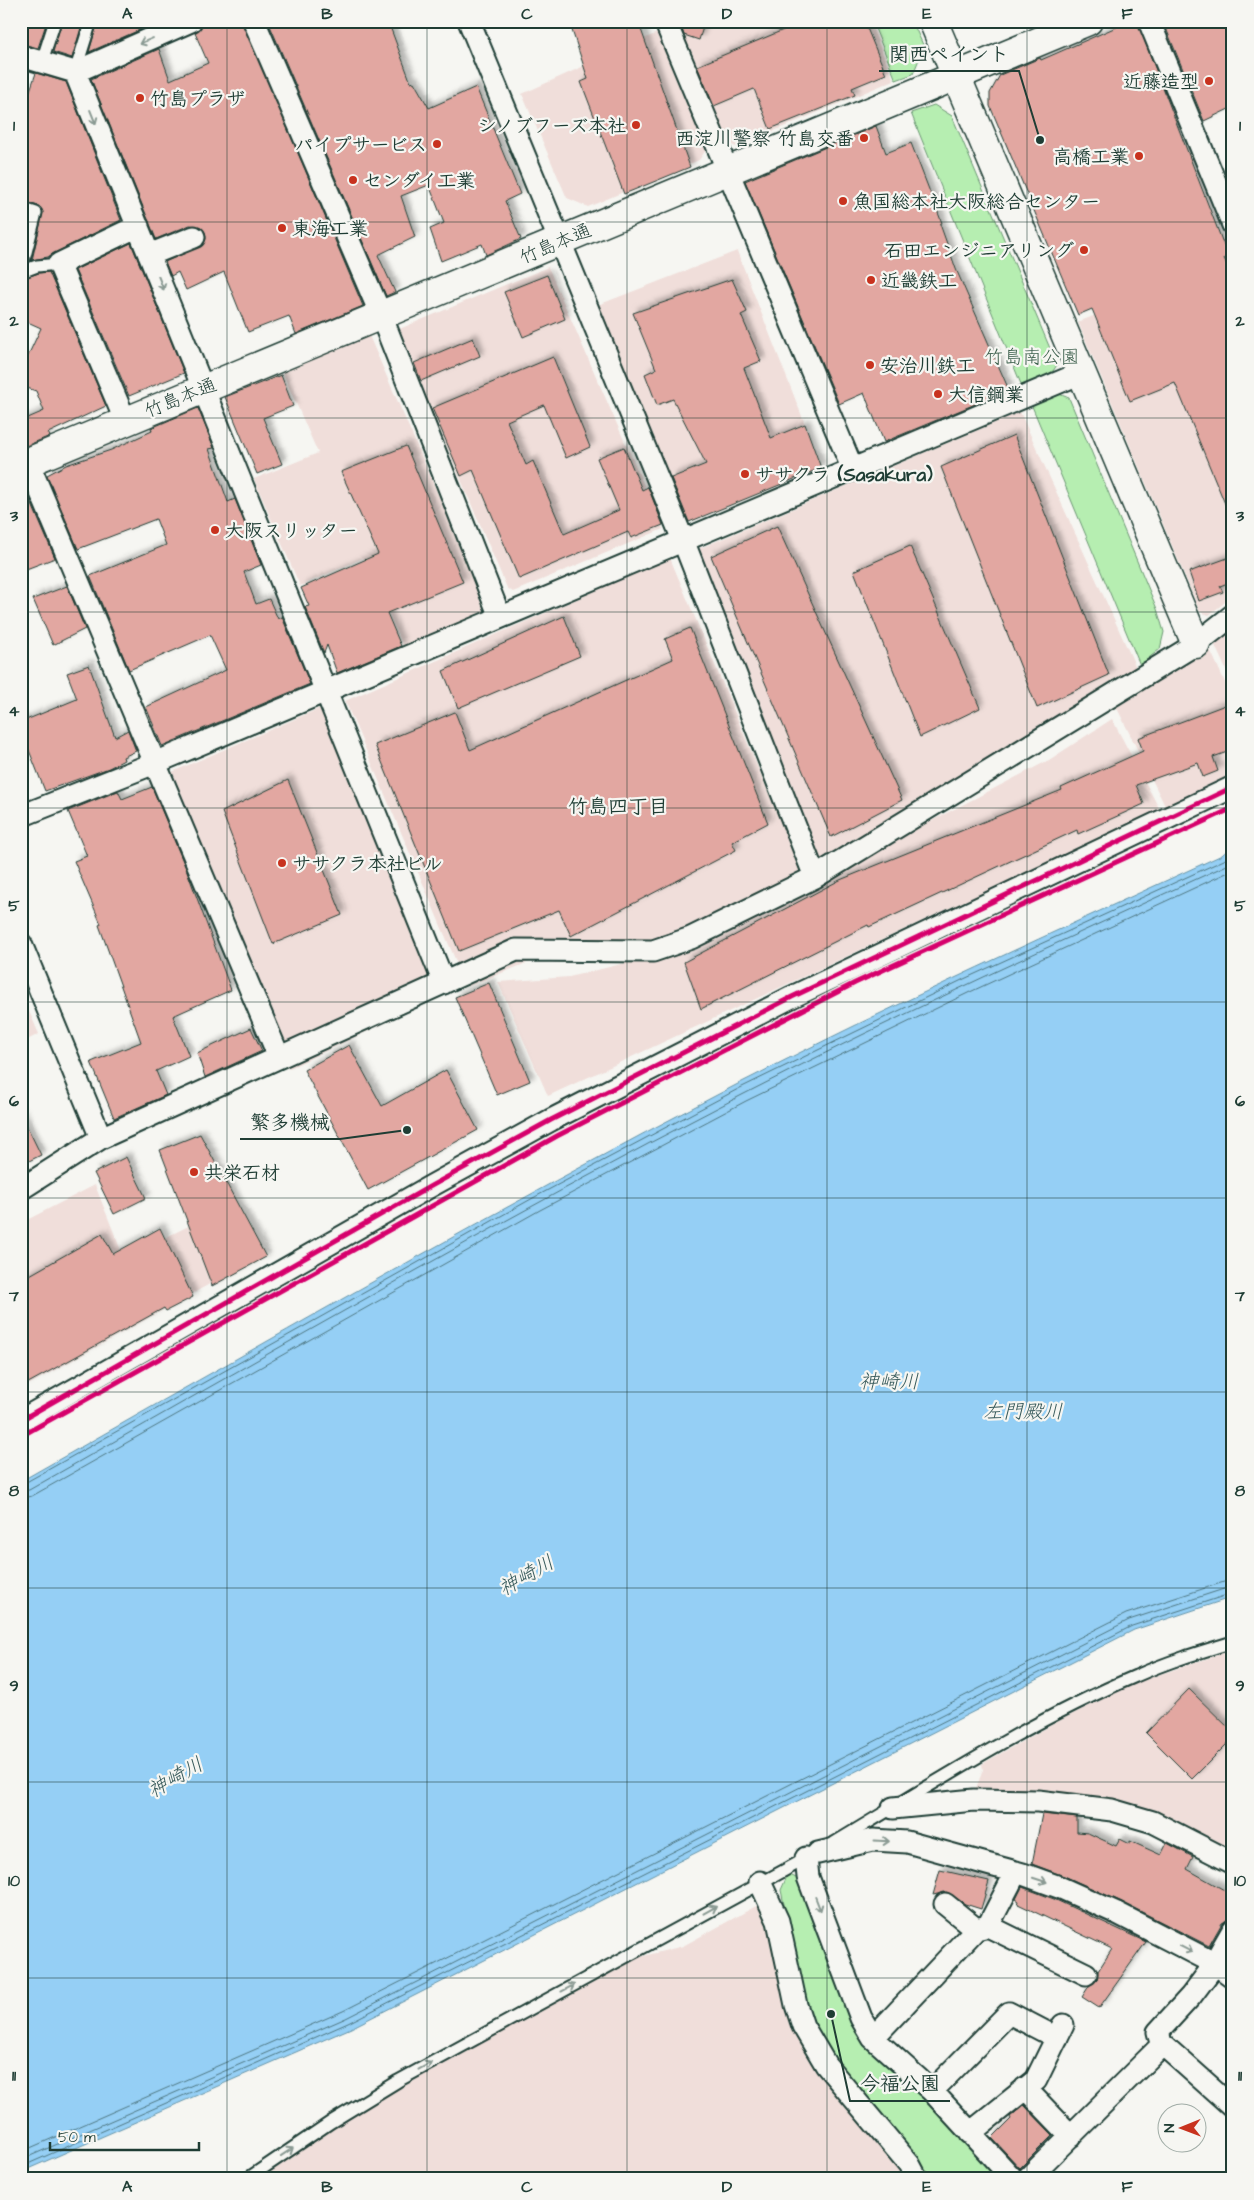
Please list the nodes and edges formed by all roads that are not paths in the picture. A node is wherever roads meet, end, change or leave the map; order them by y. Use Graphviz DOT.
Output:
graph roads {
  1 [pos="55,21"];
  2 [pos="92,21"];
  3 [pos="191,21"];
  4 [pos="254,21"];
  5 [pos="469,21"];
  6 [pos="665,21"];
  7 [pos="933,21"];
  8 [pos="1088,21"];
  9 [pos="1149,21"];
  10 [pos="31,59"];
  11 [pos="75,72"];
  12 [pos="955,76"];
  13 [pos="727,171"];
  14 [pos="21,208"];
  15 [pos="1233,225"];
  16 [pos="138,226"];
  17 [pos="194,237"];
  18 [pos="560,241"];
  19 [pos="149,255"];
  20 [pos="59,264"];
  21 [pos="21,272"];
  22 [pos="381,315"];
  23 [pos="1081,373"];
  24 [pos="203,388"];
  25 [pos="125,420"];
  26 [pos="24,463"];
  27 [pos="853,470"];
  28 [pos="683,540"];
  29 [pos="1233,615"];
  30 [pos="500,617"];
  31 [pos="1196,644"];
  32 [pos="325,690"];
  33 [pos="155,763"];
  34 [pos="1233,787"];
  35 [pos="21,816"];
  36 [pos="815,877"];
  37 [pos="21,944"];
  38 [pos="444,983"];
  39 [pos="279,1058"];
  40 [pos="101,1138"];
  41 [pos="21,1189"];
  42 [pos="21,1420"];
  43 [pos="1233,1642"];
  44 [pos="893,1808"];
  45 [pos="812,1855"];
  46 [pos="1233,1863"];
  47 [pos="1016,1872"];
  48 [pos="760,1882"];
  49 [pos="945,1904"];
  50 [pos="982,1928"];
  51 [pos="1233,1930"];
  52 [pos="1214,1964"];
  53 [pos="1086,1974"];
  54 [pos="1233,1977"];
  55 [pos="873,2038"];
  56 [pos="1161,2043"];
  57 [pos="1025,2088"];
  58 [pos="932,2091"];
  59 [pos="1233,2107"];
  60 [pos="970,2133"];
  61 [pos="1070,2136"];
  62 [pos="247,2179"];
  63 [pos="917,2179"];
  64 [pos="1013,2179"];
  65 [pos="1027,2179"];
  1 -- 10 [label="lane"];
  2 -- 11 [label="lane"];
  3 -- 11 [label="street, one-way"];
  4 -- 22 [label="street"];
  5 -- 18 [label="street"];
  6 -- 13 [label="street"];
  7 -- 12 [label="street"];
  8 -- 12 [label="street, 竹島本通"];
  9 -- 15 [label="street"];
  10 -- 11 [label="street"];
  11 -- 16 [label="street, one-way"];
  12 -- 13 [label="street, 竹島本通"];
  12 -- 23 [label="street"];
  13 -- 18 [label="street, 竹島本通"];
  13 -- 27 [label="street"];
  14 -- 21 [label="lane"];
  16 -- 19 [label="street"];
  16 -- 20 [label="street"];
  17 -- 19 [label="street"];
  18 -- 22 [label="street, 竹島本通"];
  18 -- 28 [label="street"];
  19 -- 24 [label="street, one-way"];
  20 -- 21 [label="lane"];
  20 -- 25 [label="street"];
  22 -- 24 [label="street, 竹島本通"];
  22 -- 30 [label="street"];
  23 -- 27 [label="street"];
  23 -- 31 [label="street"];
  24 -- 25 [label="street, 竹島本通"];
  24 -- 32 [label="street"];
  25 -- 26 [label="street, 竹島本通"];
  26 -- 33 [label="street"];
  27 -- 28 [label="street"];
  28 -- 30 [label="street"];
  28 -- 36 [label="street"];
  29 -- 31 [label="street"];
  30 -- 32 [label="street"];
  31 -- 36 [label="street"];
  32 -- 33 [label="street"];
  32 -- 38 [label="street"];
  33 -- 35 [label="street"];
  33 -- 39 [label="street"];
  34 -- 42 [label="street"];
  36 -- 38 [label="street"];
  37 -- 40 [label="street"];
  38 -- 39 [label="street"];
  39 -- 40 [label="street"];
  40 -- 41 [label="street"];
  43 -- 44 [label="lane"];
  44 -- 45 [label="lane"];
  44 -- 46 [label="street"];
  45 -- 47 [label="street, one-way"];
  45 -- 48 [label="lane"];
  45 -- 55 [label="street, one-way"];
  47 -- 50 [label="street"];
  47 -- 52 [label="street, one-way"];
  62 -- 48 [label="lane, one-way"];
  48 -- 63 [label="street"];
  49 -- 50 [label="street"];
  50 -- 53 [label="street"];
  50 -- 55 [label="street"];
  51 -- 52 [label="street"];
  52 -- 54 [label="street"];
  52 -- 56 [label="street"];
  55 -- 58 [label="street"];
  56 -- 59 [label="street"];
  56 -- 61 [label="street"];
  57 -- 58 [label="street"];
  57 -- 60 [label="street"];
  57 -- 61 [label="street"];
  58 -- 60 [label="street"];
  60 -- 64 [label="street"];
  61 -- 65 [label="street"];
}
